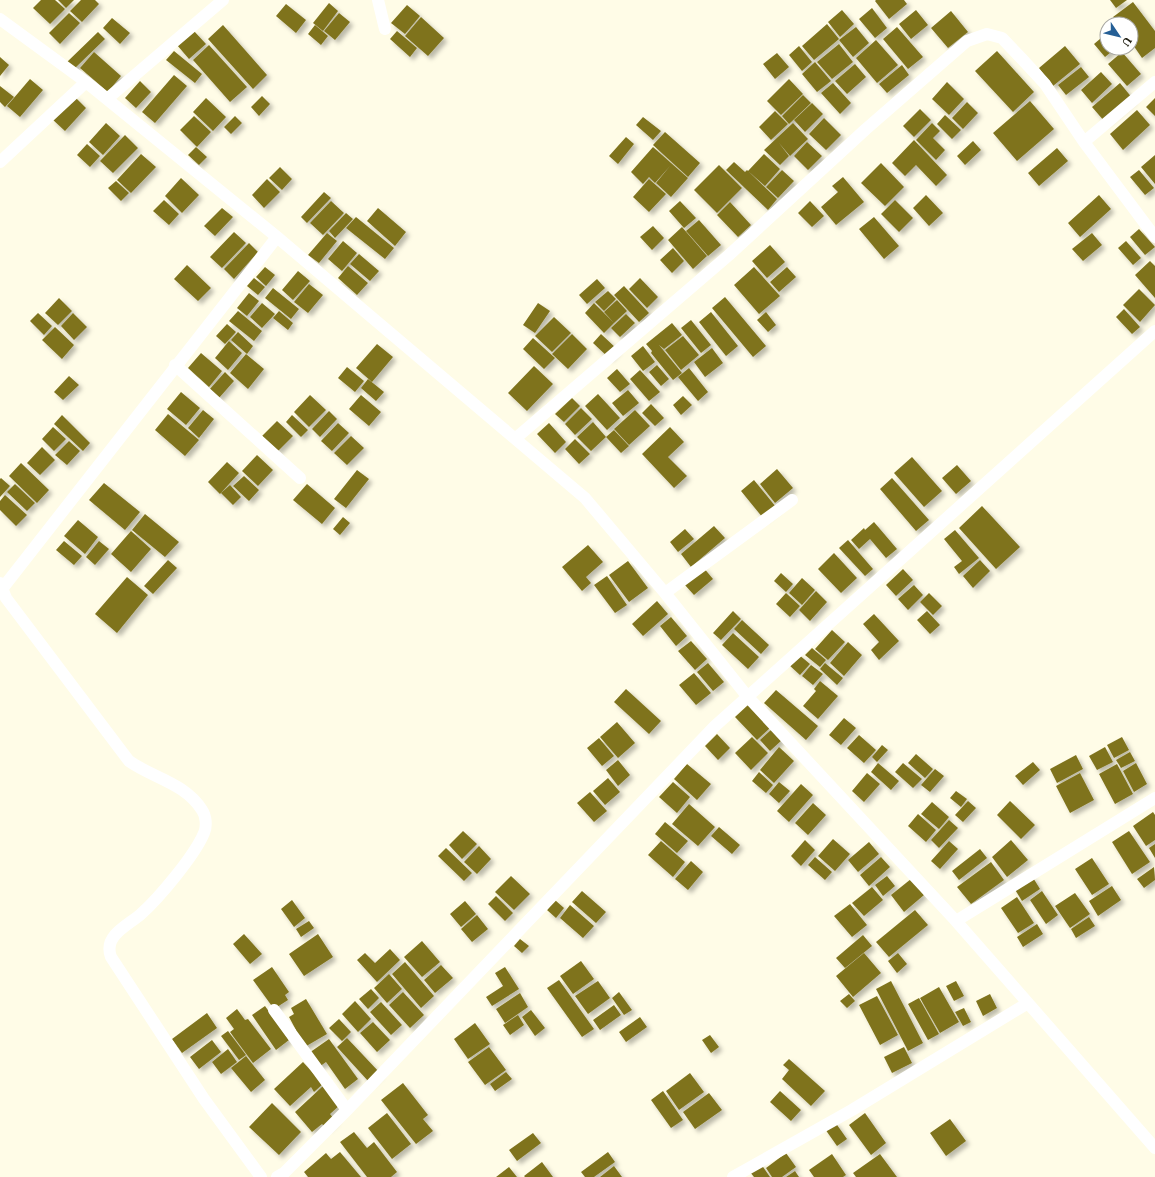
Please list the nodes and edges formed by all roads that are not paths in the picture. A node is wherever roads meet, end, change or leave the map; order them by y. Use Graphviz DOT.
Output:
graph roads {
  1 [pos="223,0"];
  2 [pos="378,0"];
  3 [pos="0,19"];
  4 [pos="385,30"];
  5 [pos="86,82"];
  6 [pos="1155,82"];
  7 [pos="106,99"];
  8 [pos="1084,142"];
  9 [pos="0,162"];
  10 [pos="277,237"];
  11 [pos="1155,237"];
  12 [pos="1155,331"];
  13 [pos="176,365"];
  14 [pos="516,438"];
  15 [pos="300,478"];
  16 [pos="792,500"];
  17 [pos="1,586"];
  18 [pos="665,593"];
  19 [pos="747,696"];
  20 [pos="1155,798"];
  21 [pos="956,922"];
  22 [pos="1028,1003"];
  23 [pos="274,1010"];
  24 [pos="347,1110"];
  25 [pos="1155,1148"];
  26 [pos="283,1176"];
  27 [pos="261,1177"];
  28 [pos="733,1177"];
  1 -- 7 [label="street"];
  2 -- 4 [label="street"];
  3 -- 5 [label="street"];
  5 -- 7 [label="street"];
  5 -- 9 [label="street"];
  6 -- 8 [label="street"];
  7 -- 10 [label="street"];
  8 -- 11 [label="street"];
  8 -- 14 [label="street"];
  10 -- 13 [label="street"];
  10 -- 14 [label="street"];
  12 -- 19 [label="street"];
  13 -- 15 [label="street"];
  13 -- 17 [label="street"];
  14 -- 18 [label="street"];
  16 -- 18 [label="street"];
  17 -- 27 [label="street"];
  18 -- 19 [label="street"];
  19 -- 21 [label="street"];
  19 -- 24 [label="street"];
  20 -- 21 [label="street"];
  21 -- 22 [label="street"];
  22 -- 25 [label="street"];
  22 -- 28 [label="street"];
  23 -- 24 [label="street"];
  24 -- 26 [label="street"];
}
